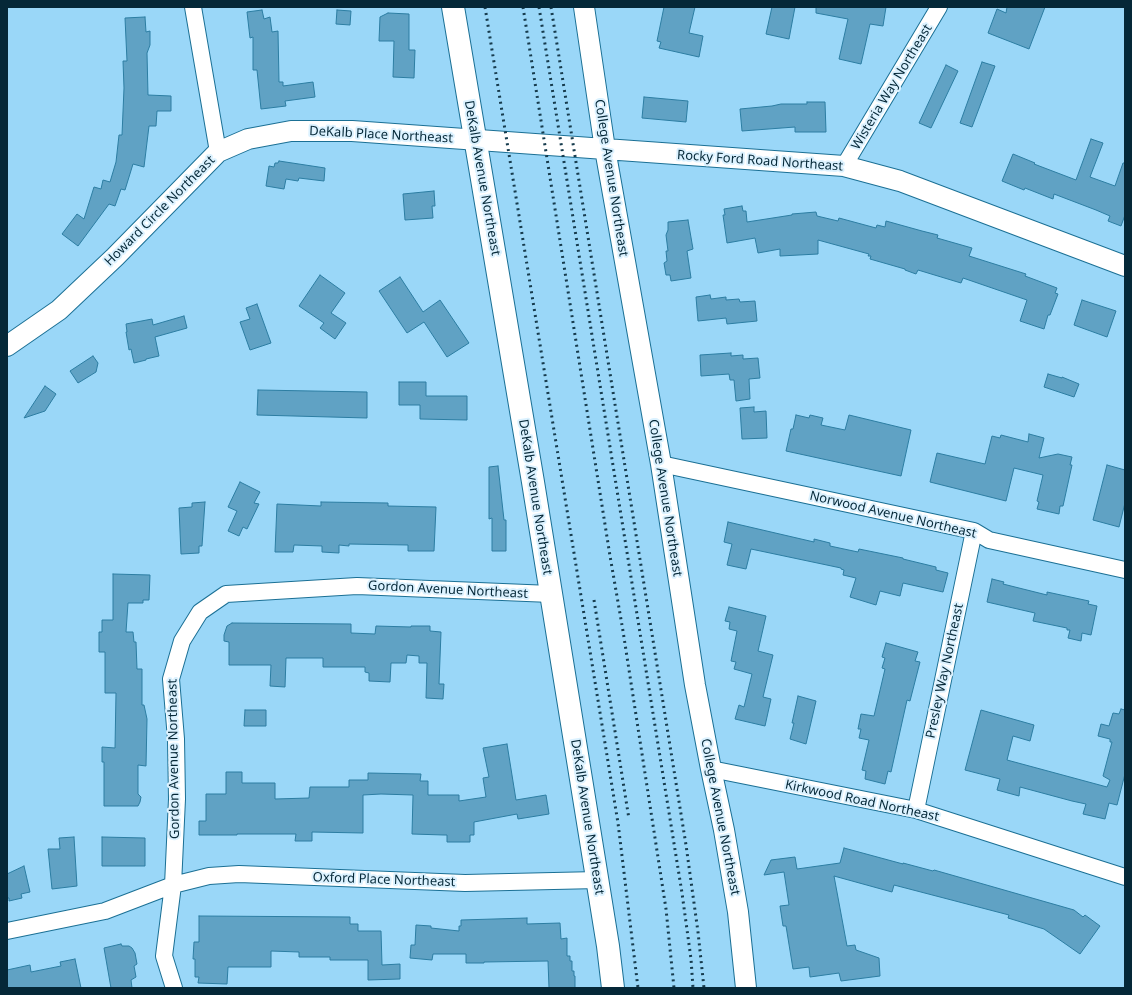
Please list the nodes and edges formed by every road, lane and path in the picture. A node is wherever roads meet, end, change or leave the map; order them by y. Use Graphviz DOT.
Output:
graph roads {
  1 [pos="193,7"];
  2 [pos="453,7"];
  3 [pos="584,7"];
  4 [pos="939,7"];
  5 [pos="475,140"];
  6 [pos="606,149"];
  7 [pos="218,152"];
  8 [pos="844,166"];
  9 [pos="1125,266"];
  10 [pos="7,346"];
  11 [pos="661,464"];
  12 [pos="974,531"];
  13 [pos="1125,570"];
  14 [pos="551,594"];
  15 [pos="711,770"];
  16 [pos="916,810"];
  17 [pos="1125,877"];
  18 [pos="598,880"];
  19 [pos="173,885"];
  20 [pos="7,931"];
  21 [pos="174,988"];
  22 [pos="613,988"];
  23 [pos="746,988"];
  1 -- 7 [label="street, Howard Circle Northeast"];
  2 -- 5 [label="main road, DeKalb Avenue Northeast"];
  3 -- 6 [label="street, College Avenue Northeast"];
  4 -- 8 [label="street, Wisteria Way Northeast"];
  5 -- 6 [label="street, Rocky Ford Road Northeast"];
  5 -- 7 [label="street, DeKalb Place Northeast"];
  5 -- 14 [label="main road, DeKalb Avenue Northeast"];
  6 -- 8 [label="street, Rocky Ford Road Northeast"];
  6 -- 11 [label="street, College Avenue Northeast"];
  7 -- 10 [label="street, Howard Circle Northeast"];
  8 -- 9 [label="street, Rocky Ford Road Northeast"];
  11 -- 12 [label="street, Norwood Avenue Northeast"];
  11 -- 15 [label="street, College Avenue Northeast"];
  12 -- 13 [label="street, Norwood Avenue Northeast"];
  12 -- 16 [label="street, Presley Way Northeast"];
  14 -- 18 [label="main road, DeKalb Avenue Northeast"];
  14 -- 19 [label="street, Gordon Avenue Northeast"];
  15 -- 16 [label="street, Kirkwood Road Northeast"];
  15 -- 23 [label="street, College Avenue Northeast"];
  16 -- 17 [label="street, Kirkwood Road Northeast"];
  18 -- 19 [label="street, Oxford Place Northeast"];
  18 -- 22 [label="main road, DeKalb Avenue Northeast"];
  19 -- 20 [label="street, Oxford Place Northeast"];
  19 -- 21 [label="street, Gordon Avenue Northeast"];
}
